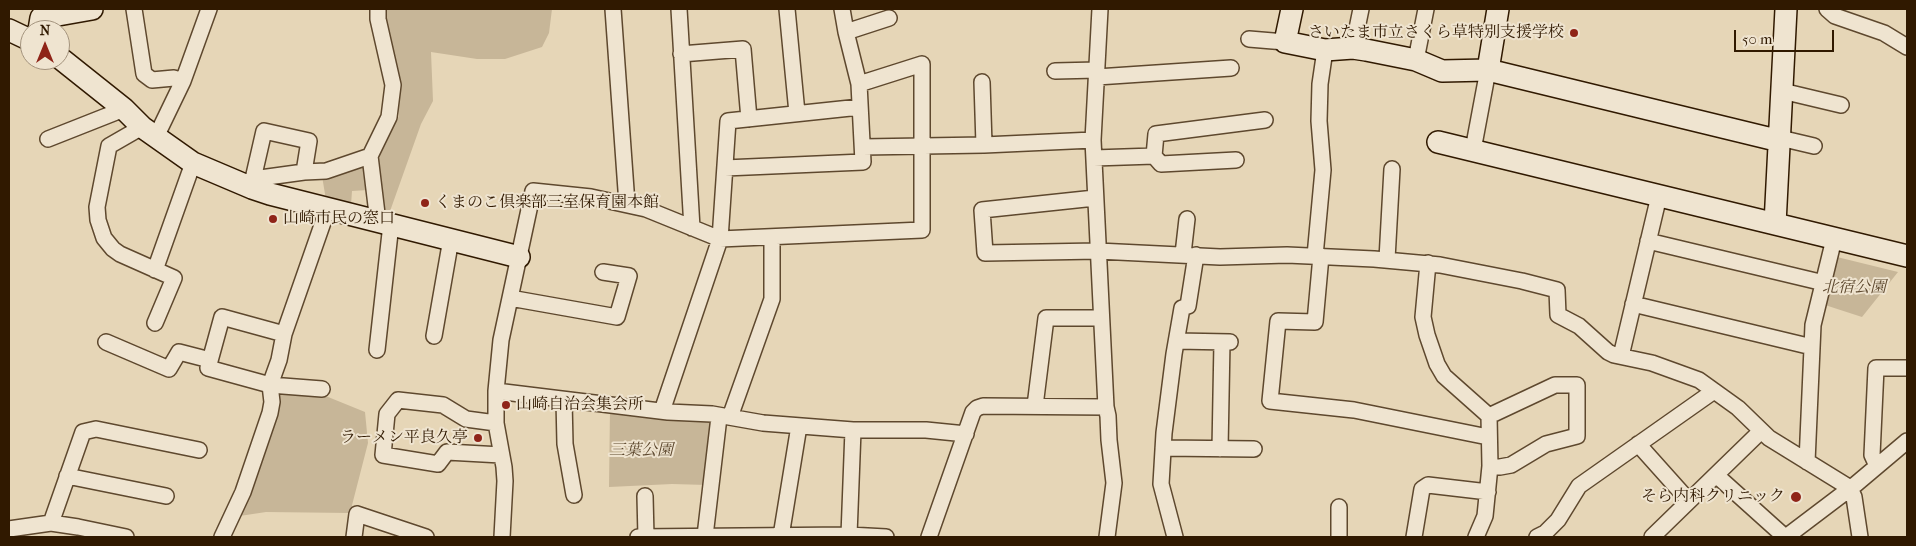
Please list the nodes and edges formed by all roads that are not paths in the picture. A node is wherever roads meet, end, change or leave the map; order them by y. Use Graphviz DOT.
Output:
graph roads {
  1 [pos="92,9"];
  2 [pos="134,9"];
  3 [pos="209,9"];
  4 [pos="378,9"];
  5 [pos="613,9"];
  6 [pos="679,9"];
  7 [pos="787,9"];
  8 [pos="842,9"];
  9 [pos="1100,9"];
  10 [pos="1292,9"];
  11 [pos="1361,9"];
  12 [pos="1426,9"];
  13 [pos="1498,9"];
  14 [pos="1786,9"];
  15 [pos="1827,9"];
  16 [pos="890,18"];
  17 [pos="38,19"];
  18 [pos="846,32"];
  19 [pos="1249,39"];
  20 [pos="1285,42"];
  21 [pos="1907,46"];
  22 [pos="1353,48"];
  23 [pos="1325,50"];
  24 [pos="681,54"];
  25 [pos="1416,60"];
  26 [pos="70,66"];
  27 [pos="1231,68"];
  28 [pos="1488,70"];
  29 [pos="1055,71"];
  30 [pos="1097,74"];
  31 [pos="183,81"];
  32 [pos="982,82"];
  33 [pos="859,84"];
  34 [pos="1782,91"];
  35 [pos="1841,105"];
  36 [pos="860,107"];
  37 [pos="124,109"];
  38 [pos="797,113"];
  39 [pos="749,118"];
  40 [pos="1265,120"];
  41 [pos="149,132"];
  42 [pos="48,139"];
  43 [pos="1780,139"];
  44 [pos="1093,140"];
  45 [pos="1438,142"];
  46 [pos="984,145"];
  47 [pos="923,146"];
  48 [pos="1814,146"];
  49 [pos="863,147"];
  50 [pos="1473,150"];
  51 [pos="370,156"];
  52 [pos="1154,156"];
  53 [pos="1094,158"];
  54 [pos="1236,160"];
  55 [pos="193,163"];
  56 [pos="725,168"];
  57 [pos="1392,169"];
  58 [pos="304,172"];
  59 [pos="248,182"];
  60 [pos="1659,196"];
  61 [pos="1095,198"];
  62 [pos="627,204"];
  63 [pos="328,208"];
  64 [pos="1187,219"];
  65 [pos="385,223"];
  66 [pos="1775,224"];
  67 [pos="692,228"];
  68 [pos="772,237"];
  69 [pos="451,239"];
  70 [pos="720,239"];
  71 [pos="1834,239"];
  72 [pos="1648,241"];
  73 [pos="1098,250"];
  74 [pos="1189,255"];
  75 [pos="519,256"];
  76 [pos="1318,256"];
  77 [pos="1907,256"];
  78 [pos="1387,259"];
  79 [pos="1428,263"];
  80 [pos="155,270"];
  81 [pos="603,272"];
  82 [pos="1824,283"];
  83 [pos="510,298"];
  84 [pos="1633,304"];
  85 [pos="1100,318"];
  86 [pos="156,323"];
  87 [pos="284,334"];
  88 [pos="434,336"];
  89 [pos="1177,341"];
  90 [pos="106,342"];
  91 [pos="1812,347"];
  92 [pos="377,350"];
  93 [pos="1620,356"];
  94 [pos="210,360"];
  95 [pos="1907,368"];
  96 [pos="270,385"];
  97 [pos="322,390"];
  98 [pos="496,391"];
  99 [pos="1714,391"];
  100 [pos="564,400"];
  101 [pos="1694,404"];
  102 [pos="1034,406"];
  103 [pos="1106,407"];
  104 [pos="662,411"];
  105 [pos="1666,411"];
  106 [pos="1489,416"];
  107 [pos="725,417"];
  108 [pos="496,423"];
  109 [pos="799,426"];
  110 [pos="853,430"];
  111 [pos="1761,431"];
  112 [pos="966,434"];
  113 [pos="1488,437"];
  114 [pos="1907,441"];
  115 [pos="1638,444"];
  116 [pos="1163,448"];
  117 [pos="199,450"];
  118 [pos="1220,450"];
  119 [pos="1254,450"];
  120 [pos="501,455"];
  121 [pos="1807,462"];
  122 [pos="1490,466"];
  123 [pos="1877,466"];
  124 [pos="1716,475"];
  125 [pos="67,476"];
  126 [pos="1850,488"];
  127 [pos="1488,492"];
  128 [pos="574,495"];
  129 [pos="166,496"];
  130 [pos="645,496"];
  131 [pos="1689,501"];
  132 [pos="1339,507"];
  133 [pos="50,523"];
  134 [pos="9,529"];
  135 [pos="849,535"];
  136 [pos="417,536"];
  137 [pos="710,536"];
  138 [pos="781,536"];
  139 [pos="801,536"];
  140 [pos="126,537"];
  141 [pos="222,537"];
  142 [pos="354,537"];
  143 [pos="502,537"];
  144 [pos="638,537"];
  145 [pos="646,537"];
  146 [pos="668,537"];
  147 [pos="886,537"];
  148 [pos="929,537"];
  149 [pos="1107,537"];
  150 [pos="1175,537"];
  151 [pos="1339,537"];
  152 [pos="1414,537"];
  153 [pos="1476,537"];
  154 [pos="1537,537"];
  155 [pos="1652,537"];
  156 [pos="1786,537"];
  157 [pos="1860,537"];
  1 -- 17 [label="street"];
  2 -- 31 [label="street"];
  3 -- 31 [label="street"];
  4 -- 51 [label="street"];
  5 -- 62 [label="street"];
  6 -- 24 [label="street"];
  7 -- 38 [label="street"];
  8 -- 18 [label="street"];
  9 -- 30 [label="street"];
  10 -- 20 [label="street"];
  11 -- 22 [label="street"];
  12 -- 25 [label="street"];
  13 -- 28 [label="street"];
  14 -- 34 [label="street"];
  15 -- 21 [label="street"];
  16 -- 18 [label="street"];
  18 -- 33 [label="street"];
  19 -- 20 [label="street"];
  20 -- 23 [label="street"];
  22 -- 23 [label="street"];
  22 -- 25 [label="street"];
  23 -- 76 [label="street"];
  24 -- 39 [label="street"];
  24 -- 67 [label="street"];
  25 -- 28 [label="street"];
  26 -- 37 [label="street"];
  27 -- 30 [label="street"];
  28 -- 43 [label="street"];
  28 -- 50 [label="street"];
  29 -- 30 [label="street"];
  30 -- 44 [label="street"];
  31 -- 41 [label="street"];
  32 -- 46 [label="street"];
  33 -- 36 [label="street"];
  33 -- 47 [label="street"];
  34 -- 35 [label="street"];
  34 -- 43 [label="street"];
  36 -- 38 [label="street"];
  36 -- 49 [label="street"];
  37 -- 41 [label="street"];
  37 -- 42 [label="street"];
  38 -- 39 [label="street"];
  39 -- 56 [label="street"];
  40 -- 52 [label="street"];
  41 -- 55 [label="street"];
  41 -- 80 [label="street"];
  43 -- 48 [label="street"];
  43 -- 66 [label="street"];
  44 -- 46 [label="street"];
  44 -- 53 [label="street"];
  45 -- 50 [label="street"];
  46 -- 47 [label="street"];
  47 -- 49 [label="street"];
  47 -- 68 [label="street"];
  49 -- 56 [label="street"];
  50 -- 60 [label="street"];
  51 -- 58 [label="street"];
  51 -- 65 [label="street"];
  52 -- 53 [label="street"];
  52 -- 54 [label="street"];
  53 -- 61 [label="street"];
  55 -- 59 [label="street"];
  55 -- 80 [label="street"];
  56 -- 70 [label="street"];
  57 -- 78 [label="street"];
  58 -- 59 [label="street"];
  58 -- 59 [label="street"];
  59 -- 63 [label="street"];
  60 -- 66 [label="street"];
  60 -- 72 [label="street"];
  61 -- 73 [label="street"];
  61 -- 73 [label="street"];
  62 -- 67 [label="street"];
  62 -- 75 [label="street"];
  63 -- 65 [label="street"];
  63 -- 87 [label="street"];
  64 -- 74 [label="street"];
  65 -- 69 [label="street"];
  65 -- 92 [label="street"];
  66 -- 71 [label="street"];
  67 -- 70 [label="street"];
  68 -- 70 [label="street"];
  68 -- 107 [label="street"];
  69 -- 75 [label="street"];
  69 -- 88 [label="street"];
  70 -- 104 [label="street"];
  71 -- 77 [label="street"];
  71 -- 82 [label="street"];
  72 -- 82 [label="street"];
  72 -- 84 [label="street"];
  73 -- 74 [label="street"];
  73 -- 85 [label="street"];
  74 -- 76 [label="street"];
  74 -- 89 [label="street"];
  75 -- 83 [label="street"];
  76 -- 78 [label="street"];
  76 -- 113 [label="street"];
  78 -- 79 [label="street"];
  79 -- 93 [label="street"];
  79 -- 106 [label="street"];
  80 -- 86 [label="street"];
  81 -- 83 [label="street"];
  82 -- 91 [label="street"];
  83 -- 98 [label="street"];
  84 -- 91 [label="street"];
  84 -- 93 [label="street"];
  85 -- 102 [label="street"];
  85 -- 103 [label="street"];
  87 -- 94 [label="street"];
  87 -- 96 [label="street"];
  89 -- 116 [label="street"];
  89 -- 118 [label="street"];
  90 -- 94 [label="street"];
  91 -- 121 [label="street"];
  93 -- 99 [label="street"];
  94 -- 96 [label="street"];
  95 -- 123 [label="street"];
  96 -- 97 [label="street"];
  96 -- 141 [label="street"];
  98 -- 100 [label="street"];
  98 -- 108 [label="street"];
  99 -- 101 [label="street"];
  99 -- 111 [label="street"];
  100 -- 104 [label="street"];
  100 -- 128 [label="street"];
  101 -- 105 [label="street"];
  101 -- 115 [label="street"];
  102 -- 103 [label="street"];
  102 -- 112 [label="street"];
  103 -- 149 [label="street"];
  104 -- 107 [label="street"];
  106 -- 113 [label="street"];
  106 -- 122 [label="street"];
  107 -- 109 [label="street"];
  107 -- 137 [label="street"];
  108 -- 120 [label="street"];
  108 -- 120 [label="street"];
  109 -- 110 [label="street"];
  109 -- 138 [label="street"];
  110 -- 112 [label="street"];
  110 -- 135 [label="street"];
  111 -- 121 [label="street"];
  111 -- 124 [label="street"];
  112 -- 148 [label="street"];
  113 -- 122 [label="street"];
  114 -- 123 [label="street"];
  115 -- 131 [label="street"];
  115 -- 154 [label="street"];
  116 -- 118 [label="street"];
  116 -- 150 [label="street"];
  117 -- 125 [label="street"];
  118 -- 119 [label="street"];
  120 -- 143 [label="street"];
  121 -- 126 [label="street"];
  122 -- 127 [label="street"];
  123 -- 126 [label="street"];
  124 -- 131 [label="street"];
  124 -- 156 [label="street"];
  125 -- 129 [label="street"];
  125 -- 133 [label="street"];
  126 -- 156 [label="street"];
  126 -- 157 [label="street"];
  127 -- 152 [label="street"];
  127 -- 153 [label="street"];
  130 -- 145 [label="street"];
  131 -- 155 [label="street"];
  132 -- 151 [label="street"];
  133 -- 134 [label="street"];
  133 -- 140 [label="street"];
  135 -- 139 [label="street"];
  135 -- 147 [label="street"];
  136 -- 142 [label="street"];
  137 -- 138 [label="street"];
  137 -- 146 [label="street"];
  138 -- 139 [label="street"];
  144 -- 145 [label="street"];
  145 -- 146 [label="street"];
}
